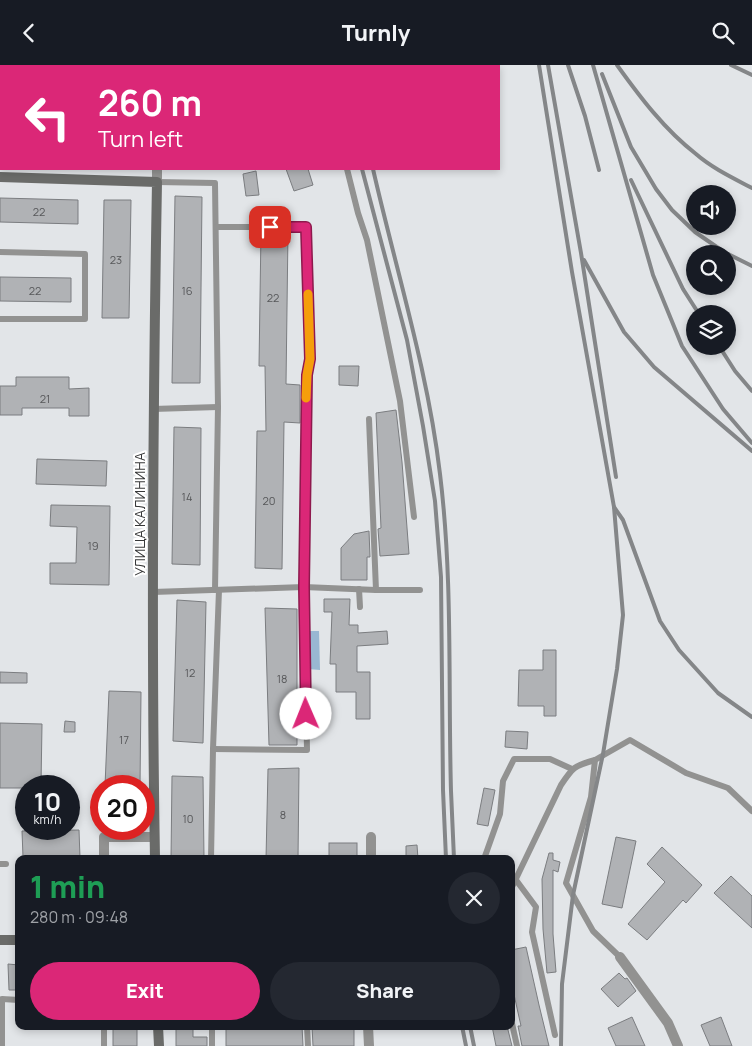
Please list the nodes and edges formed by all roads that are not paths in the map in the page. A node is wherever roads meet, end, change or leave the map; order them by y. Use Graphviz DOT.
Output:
graph roads {
  1 [pos="157,170"];
  2 [pos="347,170"];
  3 [pos="1,175"];
  4 [pos="157,182"];
  5 [pos="216,227"];
  6 [pos="0,252"];
  7 [pos="0,319"];
  8 [pos="218,407"];
  9 [pos="153,409"];
  10 [pos="369,419"];
  11 [pos="414,517"];
  12 [pos="304,587"];
  13 [pos="359,589"];
  14 [pos="217,590"];
  15 [pos="376,590"];
  16 [pos="420,590"];
  17 [pos="153,592"];
  18 [pos="360,607"];
  19 [pos="213,749"];
  20 [pos="595,760"];
  21 [pos="572,769"];
  22 [pos="154,775"];
  23 [pos="752,811"];
  24 [pos="371,837"];
  25 [pos="104,840"];
  26 [pos="154,840"];
  27 [pos="104,855"];
  28 [pos="155,855"];
  29 [pos="211,855"];
  30 [pos="371,855"];
  31 [pos="485,855"];
  32 [pos="516,880"];
  33 [pos="0,940"];
  34 [pos="15,940"];
  35 [pos="620,957"];
  36 [pos="15,1000"];
  37 [pos="104,1030"];
  38 [pos="158,1030"];
  39 [pos="212,1030"];
  40 [pos="307,1030"];
  41 [pos="368,1030"];
  42 [pos="514,1030"];
  43 [pos="555,1035"];
  44 [pos="2,1046"];
  45 [pos="104,1046"];
  46 [pos="159,1046"];
  47 [pos="212,1046"];
  48 [pos="308,1046"];
  49 [pos="369,1046"];
  50 [pos="518,1046"];
  51 [pos="678,1046"];
  1 -- 4 [label="street, УЛИЦА КАЛИНИНА"];
  2 -- 11 [label="lane"];
  3 -- 4 [label="street"];
  4 -- 5 [label="lane"];
  4 -- 9 [label="street, УЛИЦА КАЛИНИНА"];
  5 -- 8 [label="lane"];
  5 -- 12 [label="lane"];
  6 -- 7 [label="lane"];
  8 -- 9 [label="lane"];
  8 -- 14 [label="lane"];
  9 -- 17 [label="street, УЛИЦА КАЛИНИНА"];
  10 -- 15 [label="lane"];
  12 -- 13 [label="lane"];
  12 -- 14 [label="lane"];
  12 -- 19 [label="lane"];
  13 -- 15 [label="lane"];
  13 -- 18 [label="lane"];
  14 -- 17 [label="lane"];
  14 -- 19 [label="lane"];
  15 -- 16 [label="lane"];
  17 -- 22 [label="street, УЛИЦА КАЛИНИНА"];
  19 -- 29 [label="lane"];
  20 -- 21 [label="lane"];
  20 -- 23 [label="lane"];
  20 -- 35 [label="lane"];
  21 -- 31 [label="lane"];
  21 -- 32 [label="lane"];
  24 -- 30 [label="street"];
  25 -- 27 [label="street"];
  26 -- 28 [label="street, УЛИЦА КАЛИНИНА"];
  32 -- 43 [label="lane"];
  33 -- 34 [label="street"];
  35 -- 51 [label="street"];
  36 -- 44 [label="lane"];
  37 -- 45 [label="lane"];
  38 -- 46 [label="street"];
  39 -- 47 [label="lane"];
  40 -- 48 [label="lane"];
  41 -- 49 [label="street"];
  42 -- 50 [label="lane"];
}
